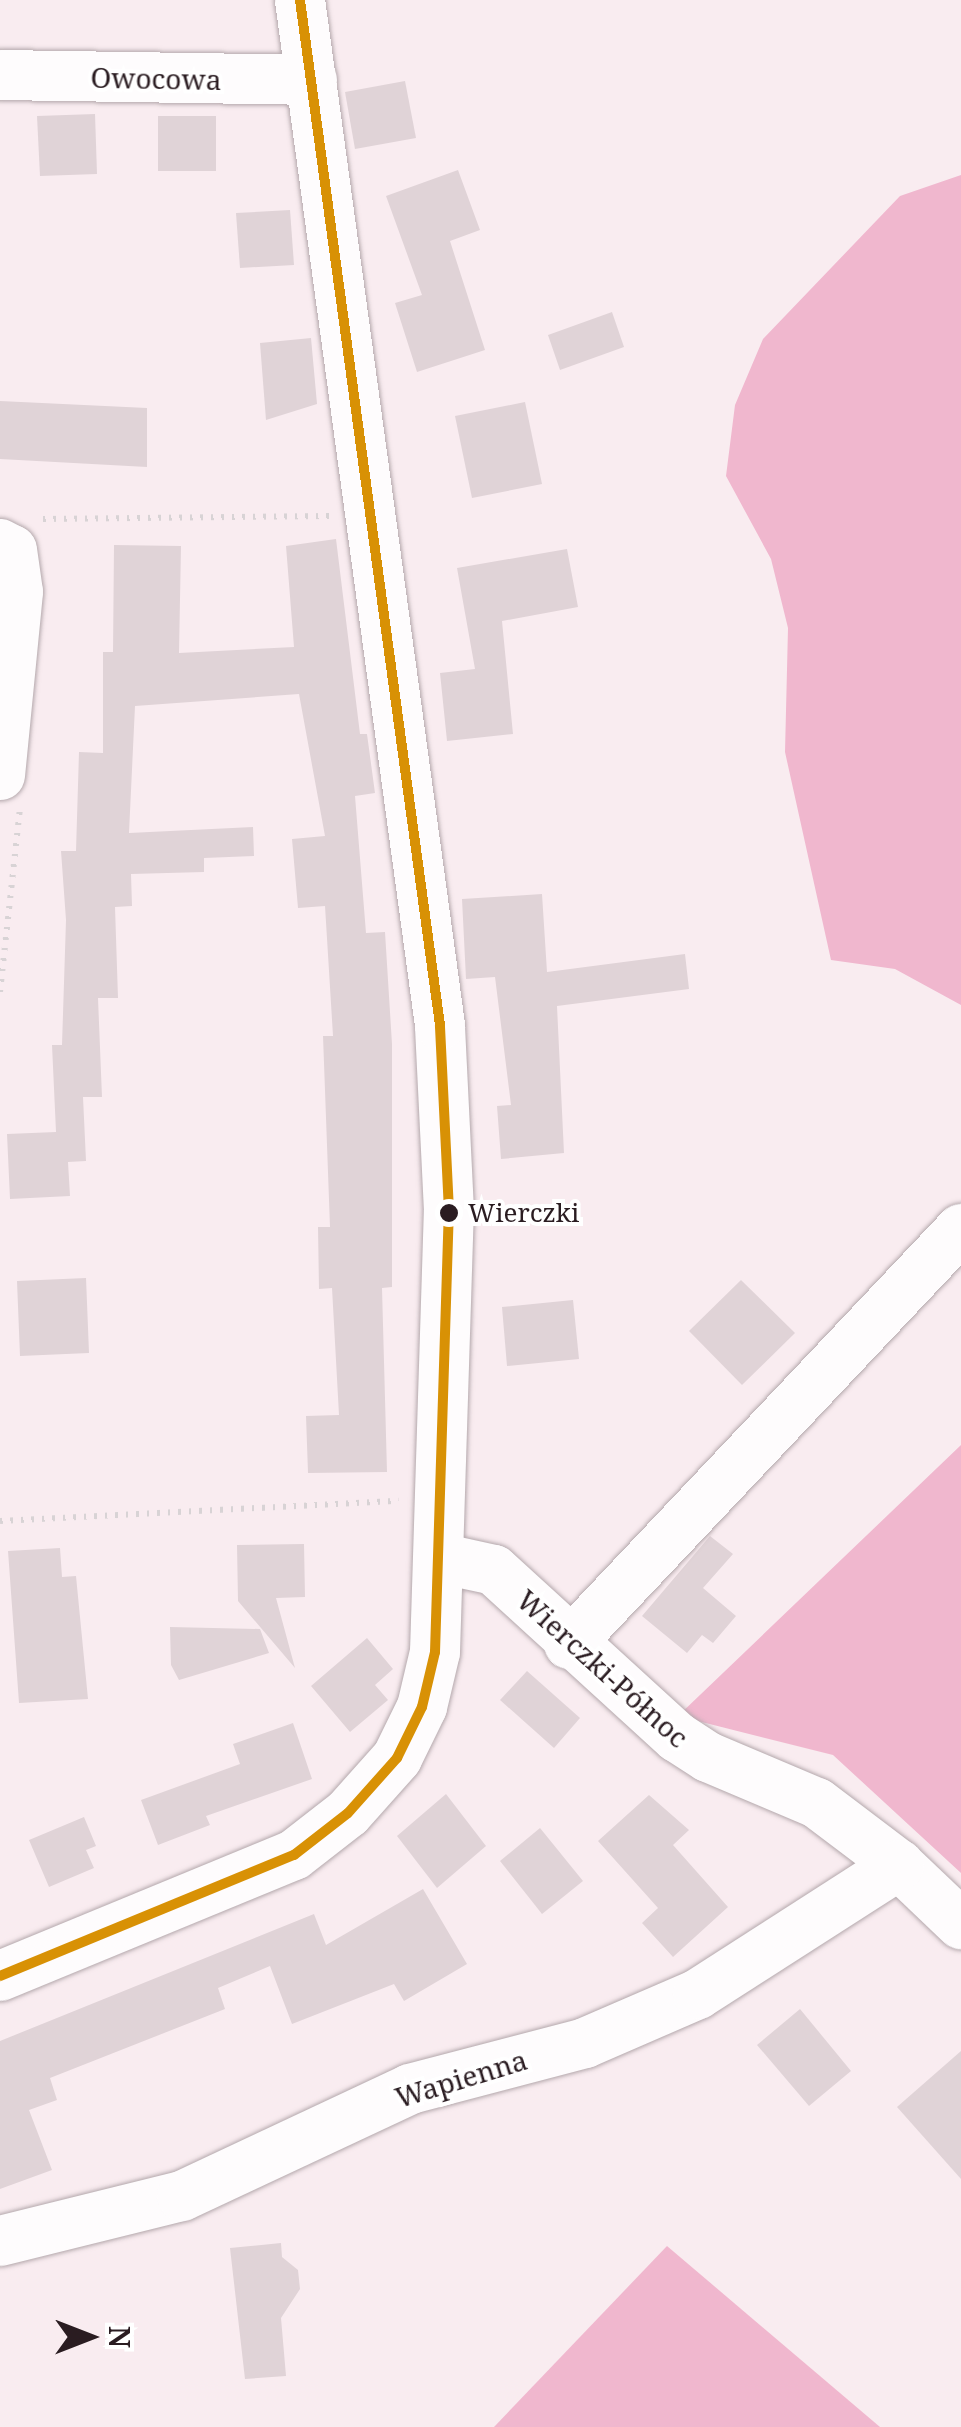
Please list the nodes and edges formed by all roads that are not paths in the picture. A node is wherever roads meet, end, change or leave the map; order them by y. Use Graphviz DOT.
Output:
graph roads {
  1 [pos="300,0"];
  2 [pos="0,75"];
  3 [pos="312,80"];
  4 [pos="17,531"];
  5 [pos="0,775"];
  6 [pos="961,1229"];
  7 [pos="438,1558"];
  8 [pos="569,1644"];
  9 [pos="899,1866"];
  10 [pos="961,1924"];
  11 [pos="0,1976"];
  12 [pos="0,2241"];
  1 -- 3 [label="street"];
  2 -- 3 [label="street, Owocowa"];
  3 -- 7 [label="street"];
  4 -- 5 [label="street"];
  6 -- 8 [label="street"];
  7 -- 8 [label="street, Wierczki-Północ"];
  7 -- 11 [label="street"];
  8 -- 9 [label="street, Wierczki-Północ"];
  9 -- 10 [label="street, Wierczki-Północ"];
  9 -- 12 [label="street, Wapienna"];
}
